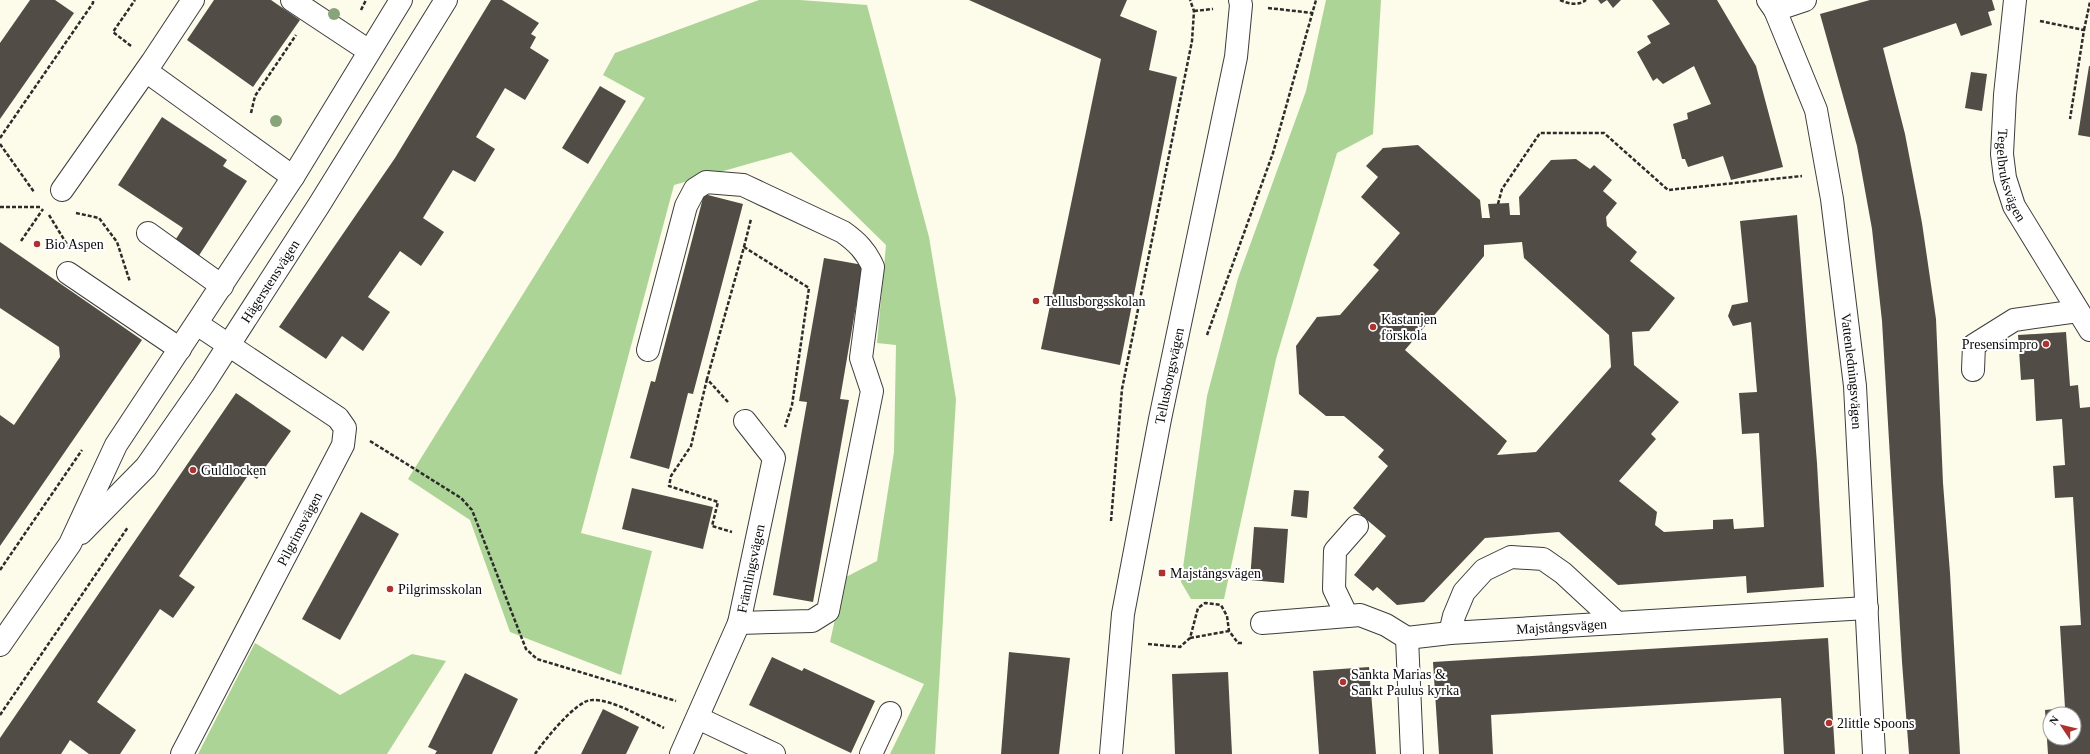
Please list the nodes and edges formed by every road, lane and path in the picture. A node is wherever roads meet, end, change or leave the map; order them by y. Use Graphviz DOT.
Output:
graph roads {
  1 [pos="93,0"];
  2 [pos="193,0"];
  3 [pos="292,0"];
  4 [pos="400,0"];
  5 [pos="446,0"];
  6 [pos="1190,0"];
  7 [pos="1240,0"];
  8 [pos="1316,0"];
  9 [pos="1560,0"];
  10 [pos="1586,0"];
  11 [pos="1805,0"];
  12 [pos="2015,0"];
  13 [pos="134,1"];
  14 [pos="2090,2"];
  15 [pos="1772,5"];
  16 [pos="310,12"];
  17 [pos="2041,21"];
  18 [pos="2084,30"];
  19 [pos="369,51"];
  20 [pos="149,66"];
  21 [pos="2070,119"];
  22 [pos="0,138"];
  23 [pos="244,143"];
  24 [pos="0,144"];
  25 [pos="1802,176"];
  26 [pos="292,177"];
  27 [pos="62,190"];
  28 [pos="36,194"];
  29 [pos="40,200"];
  30 [pos="1498,204"];
  31 [pos="45,206"];
  32 [pos="0,207"];
  33 [pos="68,211"];
  34 [pos="752,218"];
  35 [pos="148,234"];
  36 [pos="21,242"];
  37 [pos="744,247"];
  38 [pos="70,248"];
  39 [pos="68,273"];
  40 [pos="222,286"];
  41 [pos="132,289"];
  42 [pos="2078,311"];
  43 [pos="197,324"];
  44 [pos="2090,330"];
  45 [pos="1205,341"];
  46 [pos="230,345"];
  47 [pos="180,349"];
  48 [pos="648,350"];
  49 [pos="1973,370"];
  50 [pos="707,379"];
  51 [pos="792,405"];
  52 [pos="745,421"];
  53 [pos="345,428"];
  54 [pos="1111,522"];
  55 [pos="1357,526"];
  56 [pos="757,540"];
  57 [pos="70,544"];
  58 [pos="1866,608"];
  59 [pos="1347,616"];
  60 [pos="739,623"];
  61 [pos="1262,623"];
  62 [pos="1616,623"];
  63 [pos="1228,631"];
  64 [pos="1450,633"];
  65 [pos="1190,638"];
  66 [pos="1407,638"];
  67 [pos="1249,643"];
  68 [pos="1146,644"];
  69 [pos="0,645"];
  70 [pos="890,713"];
  71 [pos="700,714"];
  72 [pos="684,747"];
  73 [pos="182,754"];
  74 [pos="534,754"];
  75 [pos="774,754"];
  76 [pos="871,754"];
  77 [pos="1111,754"];
  78 [pos="1412,754"];
  79 [pos="1874,754"];
  1 -- 22 [label="path"];
  2 -- 20 [label="street"];
  3 -- 16 [label="street"];
  4 -- 19 [label="street, Hägerstensvägen"];
  5 -- 46 [label="street, Hägerstensvägen"];
  6 -- 54 [label="path"];
  7 -- 77 [label="street, Tellusborgsvägen"];
  8 -- 45 [label="path"];
  9 -- 10 [label="path"];
  11 -- 15 [label="street"];
  12 -- 42 [label="street, Tegelbruksvägen"];
  13 -- 20 [label="path"];
  14 -- 18 [label="path"];
  15 -- 58 [label="street, Vattenledningsvägen"];
  16 -- 19 [label="street"];
  16 -- 23 [label="path"];
  17 -- 18 [label="path"];
  18 -- 21 [label="path"];
  19 -- 26 [label="street, Hägerstensvägen"];
  20 -- 23 [label="street"];
  20 -- 27 [label="street"];
  23 -- 26 [label="street"];
  24 -- 28 [label="path"];
  25 -- 30 [label="path"];
  26 -- 40 [label="street, Hägerstensvägen"];
  29 -- 31 [label="path"];
  31 -- 32 [label="path"];
  31 -- 36 [label="path"];
  31 -- 38 [label="path"];
  33 -- 41 [label="path"];
  34 -- 37 [label="path"];
  35 -- 40 [label="street"];
  37 -- 50 [label="path"];
  37 -- 51 [label="path"];
  39 -- 47 [label="street"];
  40 -- 43 [label="street, Hägerstensvägen"];
  42 -- 44 [label="street, Tegelbruksvägen"];
  42 -- 49 [label="street"];
  43 -- 46 [label="street"];
  43 -- 47 [label="street, Hägerstensvägen"];
  46 -- 53 [label="street"];
  46 -- 57 [label="street, Hägerstensvägen"];
  47 -- 57 [label="street, Hägerstensvägen"];
  48 -- 60 [label="street"];
  50 -- 52 [label="path"];
  50 -- 56 [label="path"];
  52 -- 56 [label="street, Främlingsvägen"];
  53 -- 71 [label="path"];
  53 -- 73 [label="street, Pilgrimsvägen"];
  55 -- 59 [label="street"];
  56 -- 60 [label="street, Främlingsvägen"];
  57 -- 69 [label="street, Hägerstensvägen"];
  58 -- 62 [label="street, Majstångsvägen"];
  58 -- 79 [label="street, Vattenledningsvägen"];
  59 -- 61 [label="street"];
  59 -- 66 [label="street"];
  60 -- 71 [label="street, Främlingsvägen"];
  62 -- 64 [label="street, Majstångsvägen"];
  62 -- 64 [label="street"];
  63 -- 65 [label="path"];
  63 -- 65 [label="path"];
  63 -- 67 [label="path"];
  64 -- 66 [label="street, Majstångsvägen"];
  65 -- 68 [label="path"];
  66 -- 78 [label="street"];
  70 -- 76 [label="street"];
  71 -- 72 [label="street, Främlingsvägen"];
  71 -- 75 [label="street"];
  72 -- 74 [label="path"];
}
